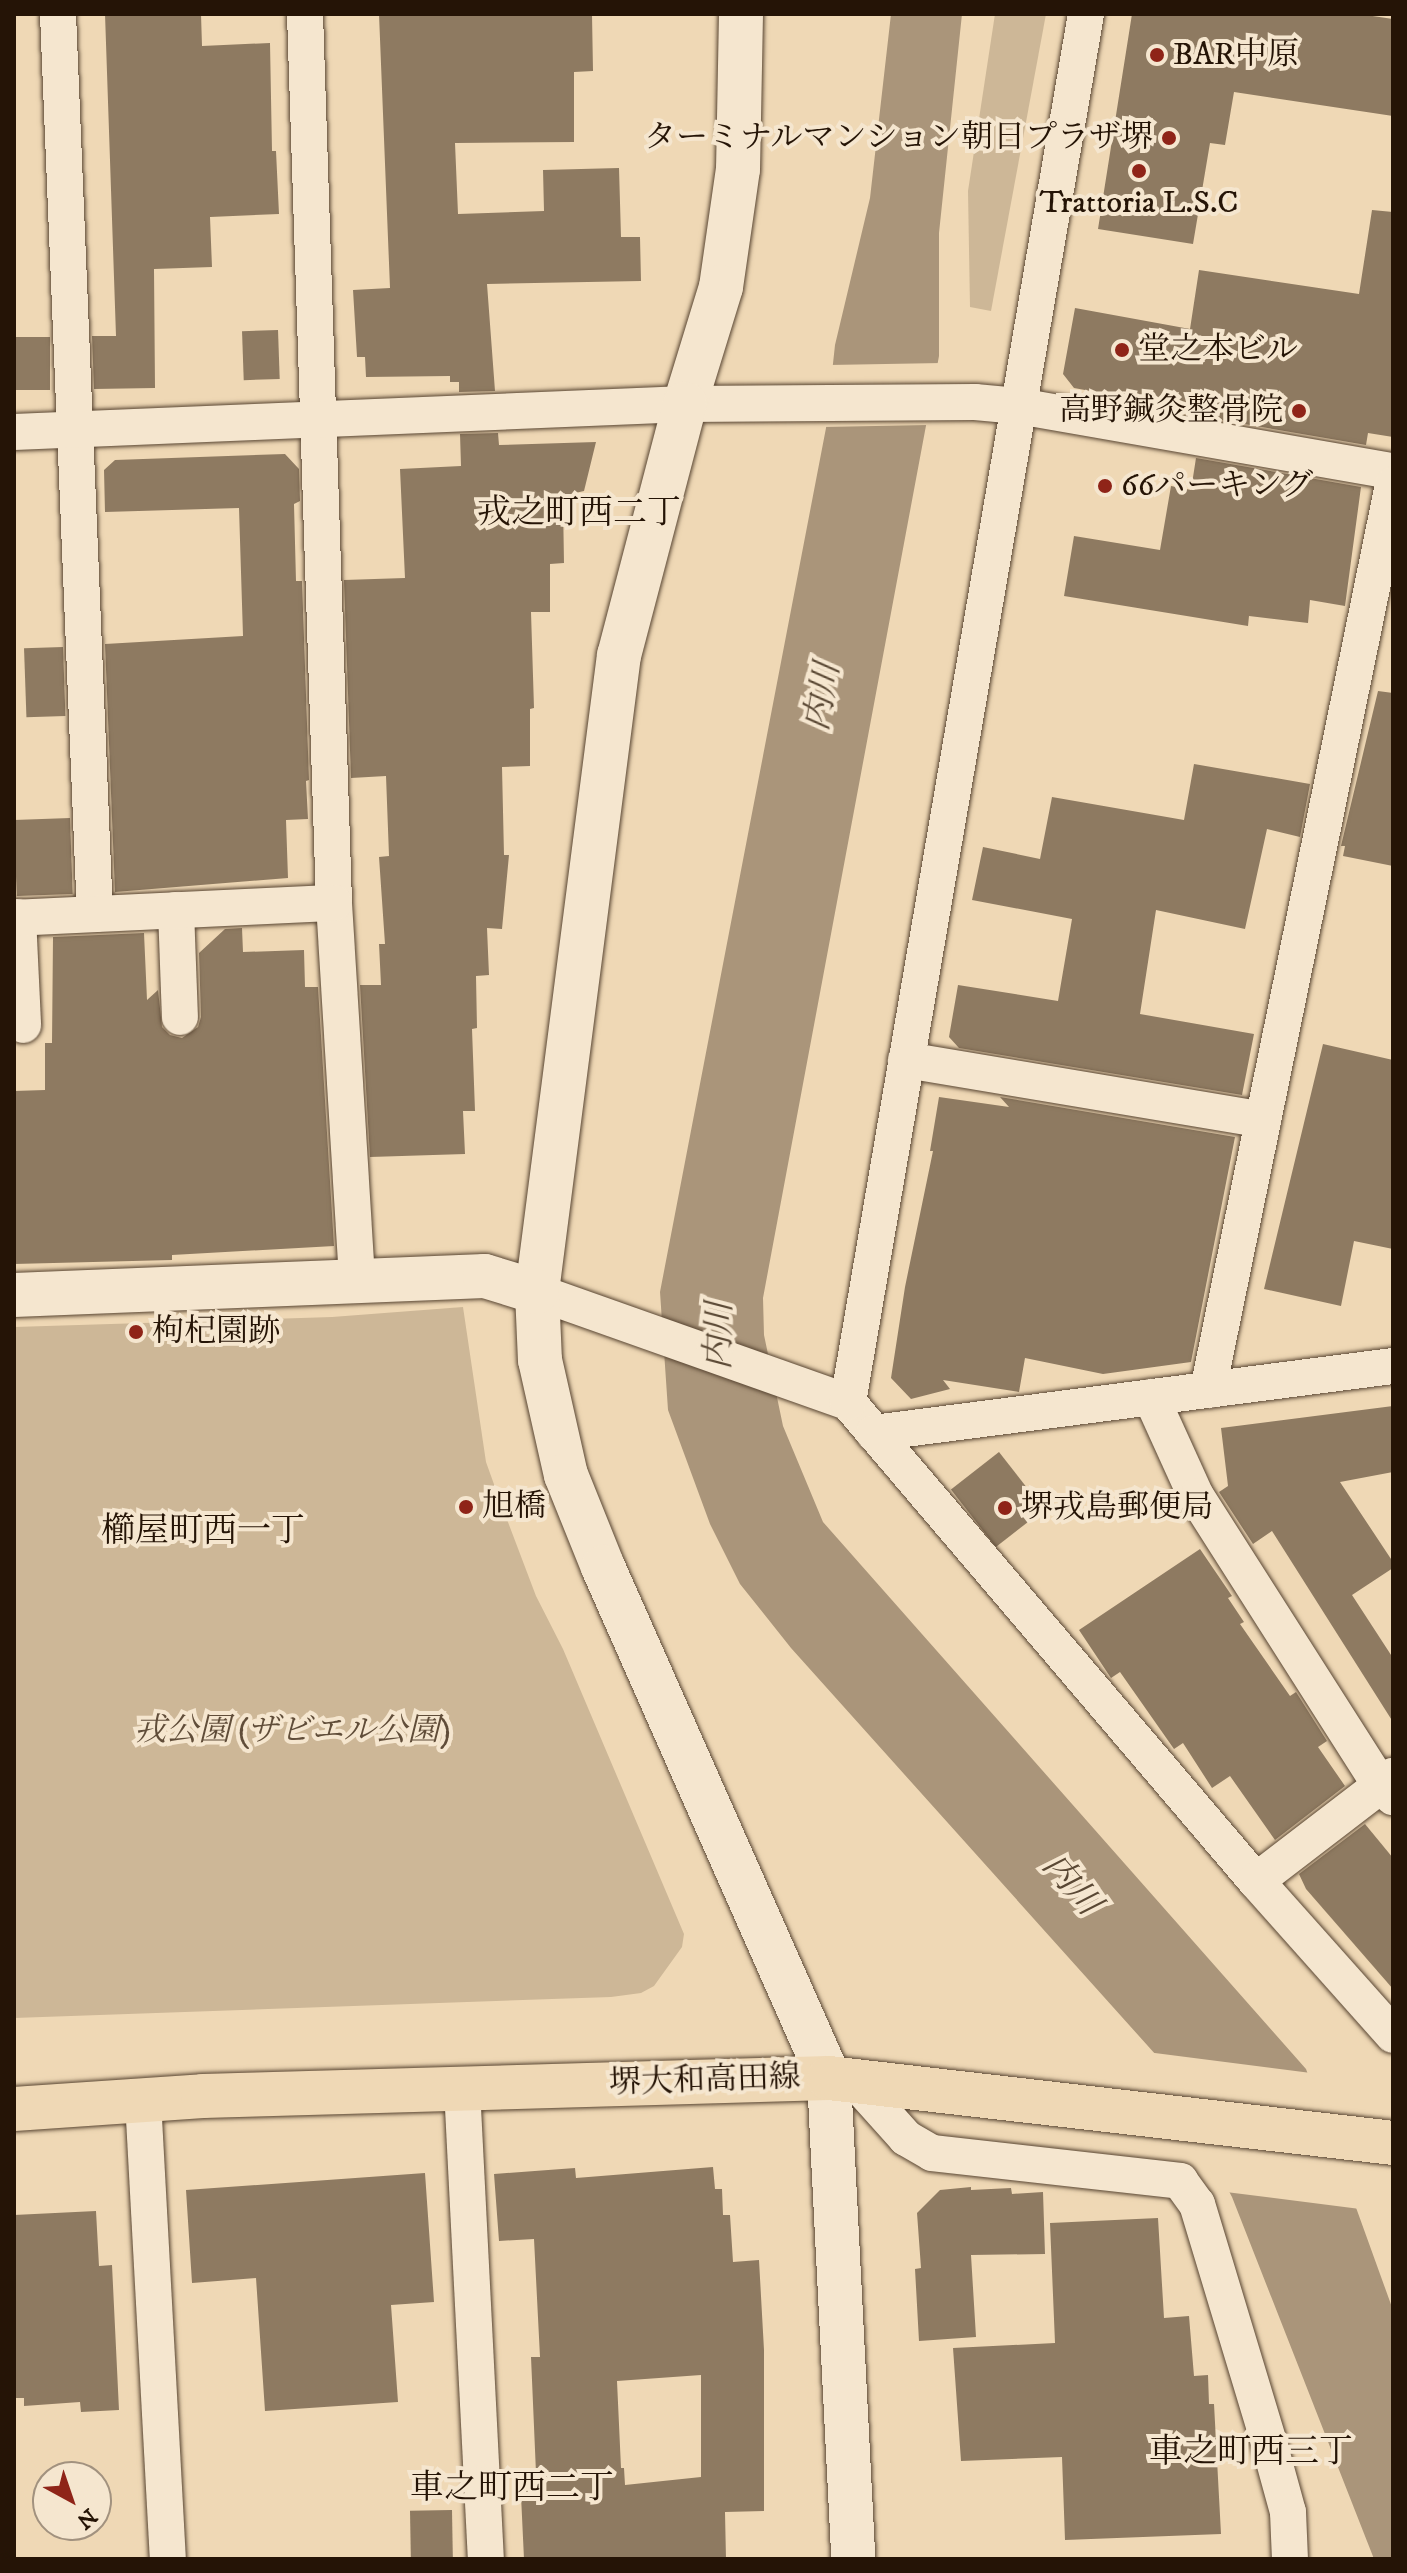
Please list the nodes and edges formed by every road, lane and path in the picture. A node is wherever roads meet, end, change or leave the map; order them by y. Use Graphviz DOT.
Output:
graph roads {
  1 [pos="58,14"];
  2 [pos="305,14"];
  3 [pos="741,14"];
  4 [pos="1086,14"];
  5 [pos="685,404"];
  6 [pos="1019,406"];
  7 [pos="319,419"];
  8 [pos="75,430"];
  9 [pos="14,432"];
  10 [pos="1393,471"];
  11 [pos="1393,485"];
  12 [pos="334,903"];
  13 [pos="176,910"];
  14 [pos="95,914"];
  15 [pos="16,918"];
  16 [pos="180,1017"];
  17 [pos="23,1025"];
  18 [pos="906,1060"];
  19 [pos="1263,1120"];
  20 [pos="357,1281"];
  21 [pos="537,1292"];
  22 [pos="14,1295"];
  23 [pos="1393,1366"];
  24 [pos="1208,1390"];
  25 [pos="834,1397"];
  26 [pos="1151,1397"];
  27 [pos="874,1433"];
  28 [pos="1389,1786"];
  29 [pos="1256,1881"];
  30 [pos="1393,2035"];
  31 [pos="842,2079"];
  32 [pos="462,2088"];
  33 [pos="143,2100"];
  34 [pos="14,2109"];
  35 [pos="1377,2141"];
  36 [pos="168,2559"];
  37 [pos="486,2559"];
  38 [pos="853,2559"];
  39 [pos="1290,2559"];
  1 -- 8 [label="street"];
  2 -- 7 [label="street"];
  3 -- 5 [label="street"];
  4 -- 6 [label="street"];
  5 -- 6 [label="street"];
  5 -- 7 [label="street"];
  5 -- 21 [label="street"];
  6 -- 10 [label="street"];
  6 -- 18 [label="street"];
  7 -- 8 [label="street"];
  7 -- 12 [label="street"];
  8 -- 9 [label="street"];
  8 -- 14 [label="street"];
  11 -- 19 [label="street"];
  12 -- 13 [label="street"];
  12 -- 20 [label="street"];
  13 -- 14 [label="street"];
  13 -- 16 [label="street"];
  14 -- 15 [label="street"];
  15 -- 17 [label="street"];
  18 -- 19 [label="street"];
  18 -- 25 [label="street"];
  19 -- 24 [label="street"];
  20 -- 21 [label="street"];
  20 -- 22 [label="street"];
  21 -- 25 [label="street"];
  21 -- 31 [label="street"];
  23 -- 24 [label="street"];
  24 -- 26 [label="street"];
  25 -- 27 [label="street"];
  26 -- 27 [label="street"];
  26 -- 28 [label="street"];
  27 -- 29 [label="street"];
  28 -- 29 [label="street"];
  29 -- 30 [label="street"];
  31 -- 32 [label="main road, 堺大和高田線"];
  31 -- 35 [label="main road, 堺大和高田線"];
  31 -- 38 [label="street"];
  31 -- 39 [label="street"];
  32 -- 33 [label="main road, 堺大和高田線"];
  32 -- 37 [label="street"];
  33 -- 34 [label="main road, 堺大和高田線"];
  33 -- 36 [label="street"];
}
